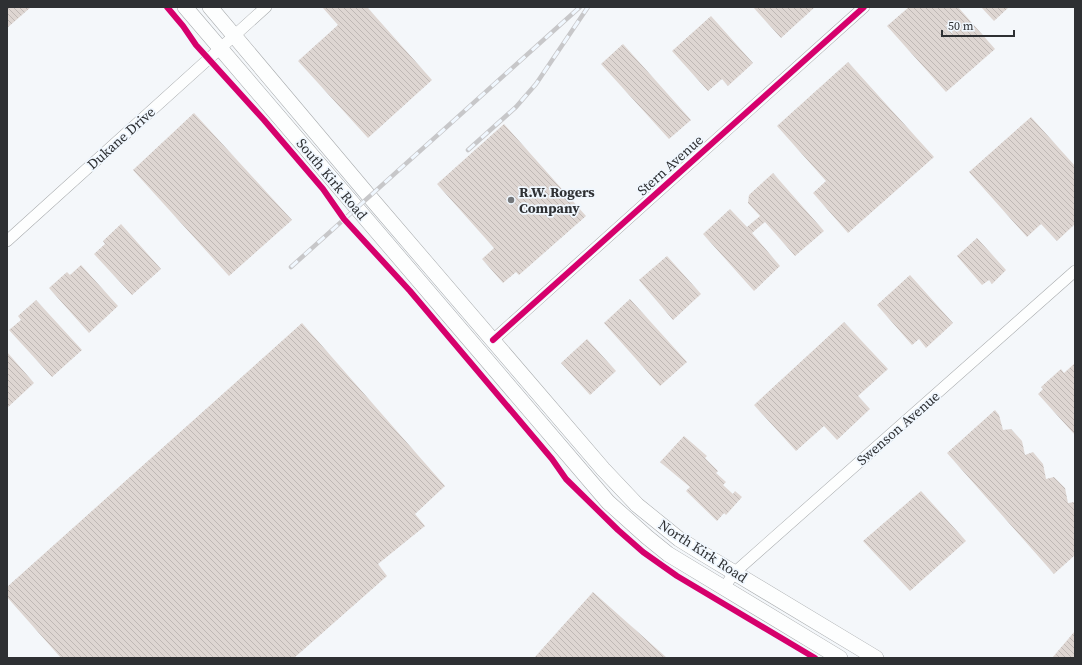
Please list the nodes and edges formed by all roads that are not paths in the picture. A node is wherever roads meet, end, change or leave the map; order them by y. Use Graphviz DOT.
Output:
graph roads {
  1 [pos="185,7"];
  2 [pos="210,7"];
  3 [pos="266,7"];
  4 [pos="864,7"];
  5 [pos="234,36"];
  6 [pos="220,48"];
  7 [pos="7,241"];
  8 [pos="1075,271"];
  9 [pos="493,340"];
  10 [pos="479,352"];
  11 [pos="734,573"];
  12 [pos="724,588"];
  13 [pos="840,658"];
  14 [pos="876,658"];
  1 -- 6 [label="main road, South Kirk Road"];
  2 -- 5 [label="main road, South Kirk Road"];
  3 -- 5 [label="street, Dukane Drive"];
  4 -- 9 [label="street, Stern Avenue"];
  5 -- 6 [label="street, Dukane Drive"];
  5 -- 9 [label="main road, South Kirk Road"];
  6 -- 7 [label="street, Dukane Drive"];
  6 -- 10 [label="main road, South Kirk Road"];
  8 -- 11 [label="street, Swenson Avenue"];
  9 -- 11 [label="main road, North Kirk Road"];
  10 -- 12 [label="main road, North Kirk Road"];
  11 -- 12 [label="street, Swenson Avenue"];
  11 -- 14 [label="main road, North Kirk Road"];
  12 -- 13 [label="main road, North Kirk Road"];
}
